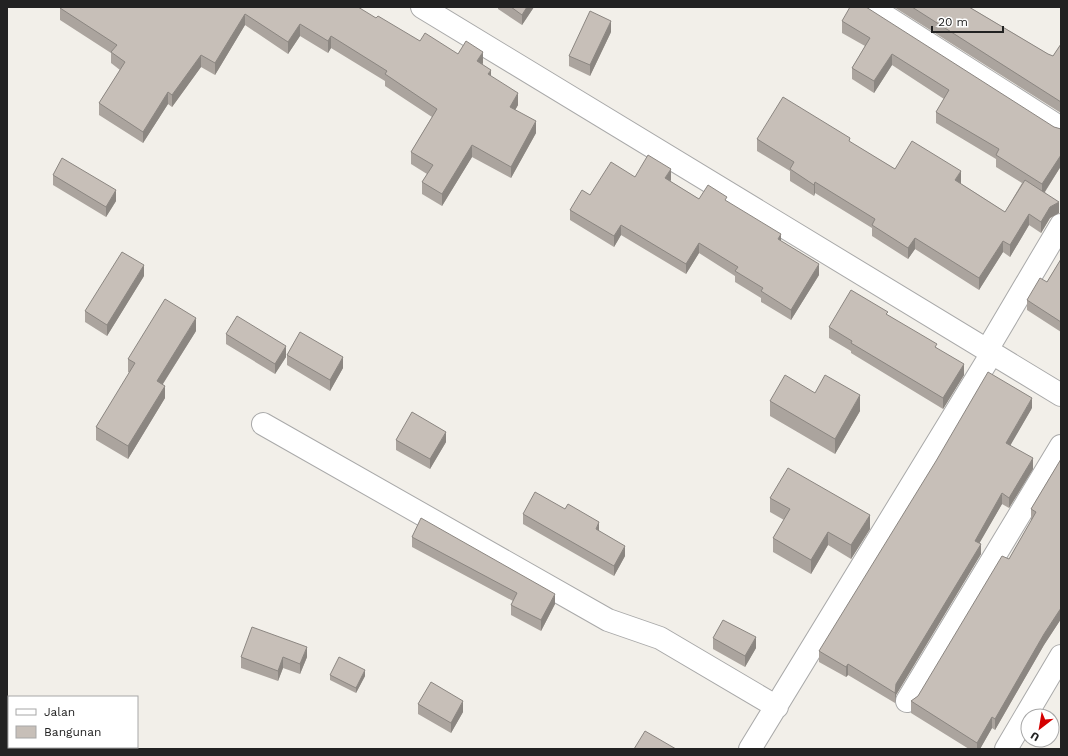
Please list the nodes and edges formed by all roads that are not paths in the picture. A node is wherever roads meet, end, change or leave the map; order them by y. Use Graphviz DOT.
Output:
graph roads {
  1 [pos="422,7"];
  2 [pos="871,7"];
  3 [pos="1061,128"];
  4 [pos="1061,225"];
  5 [pos="990,352"];
  6 [pos="1061,395"];
  7 [pos="263,424"];
  8 [pos="1061,446"];
  9 [pos="1061,656"];
  10 [pos="907,701"];
  11 [pos="777,708"];
  12 [pos="750,749"];
  13 [pos="1006,749"];
  1 -- 5 [label="street"];
  2 -- 3 [label="street"];
  4 -- 5 [label="street"];
  5 -- 6 [label="street"];
  5 -- 11 [label="street"];
  7 -- 11 [label="street"];
  8 -- 10 [label="street"];
  9 -- 13 [label="street"];
  11 -- 12 [label="street"];
}
